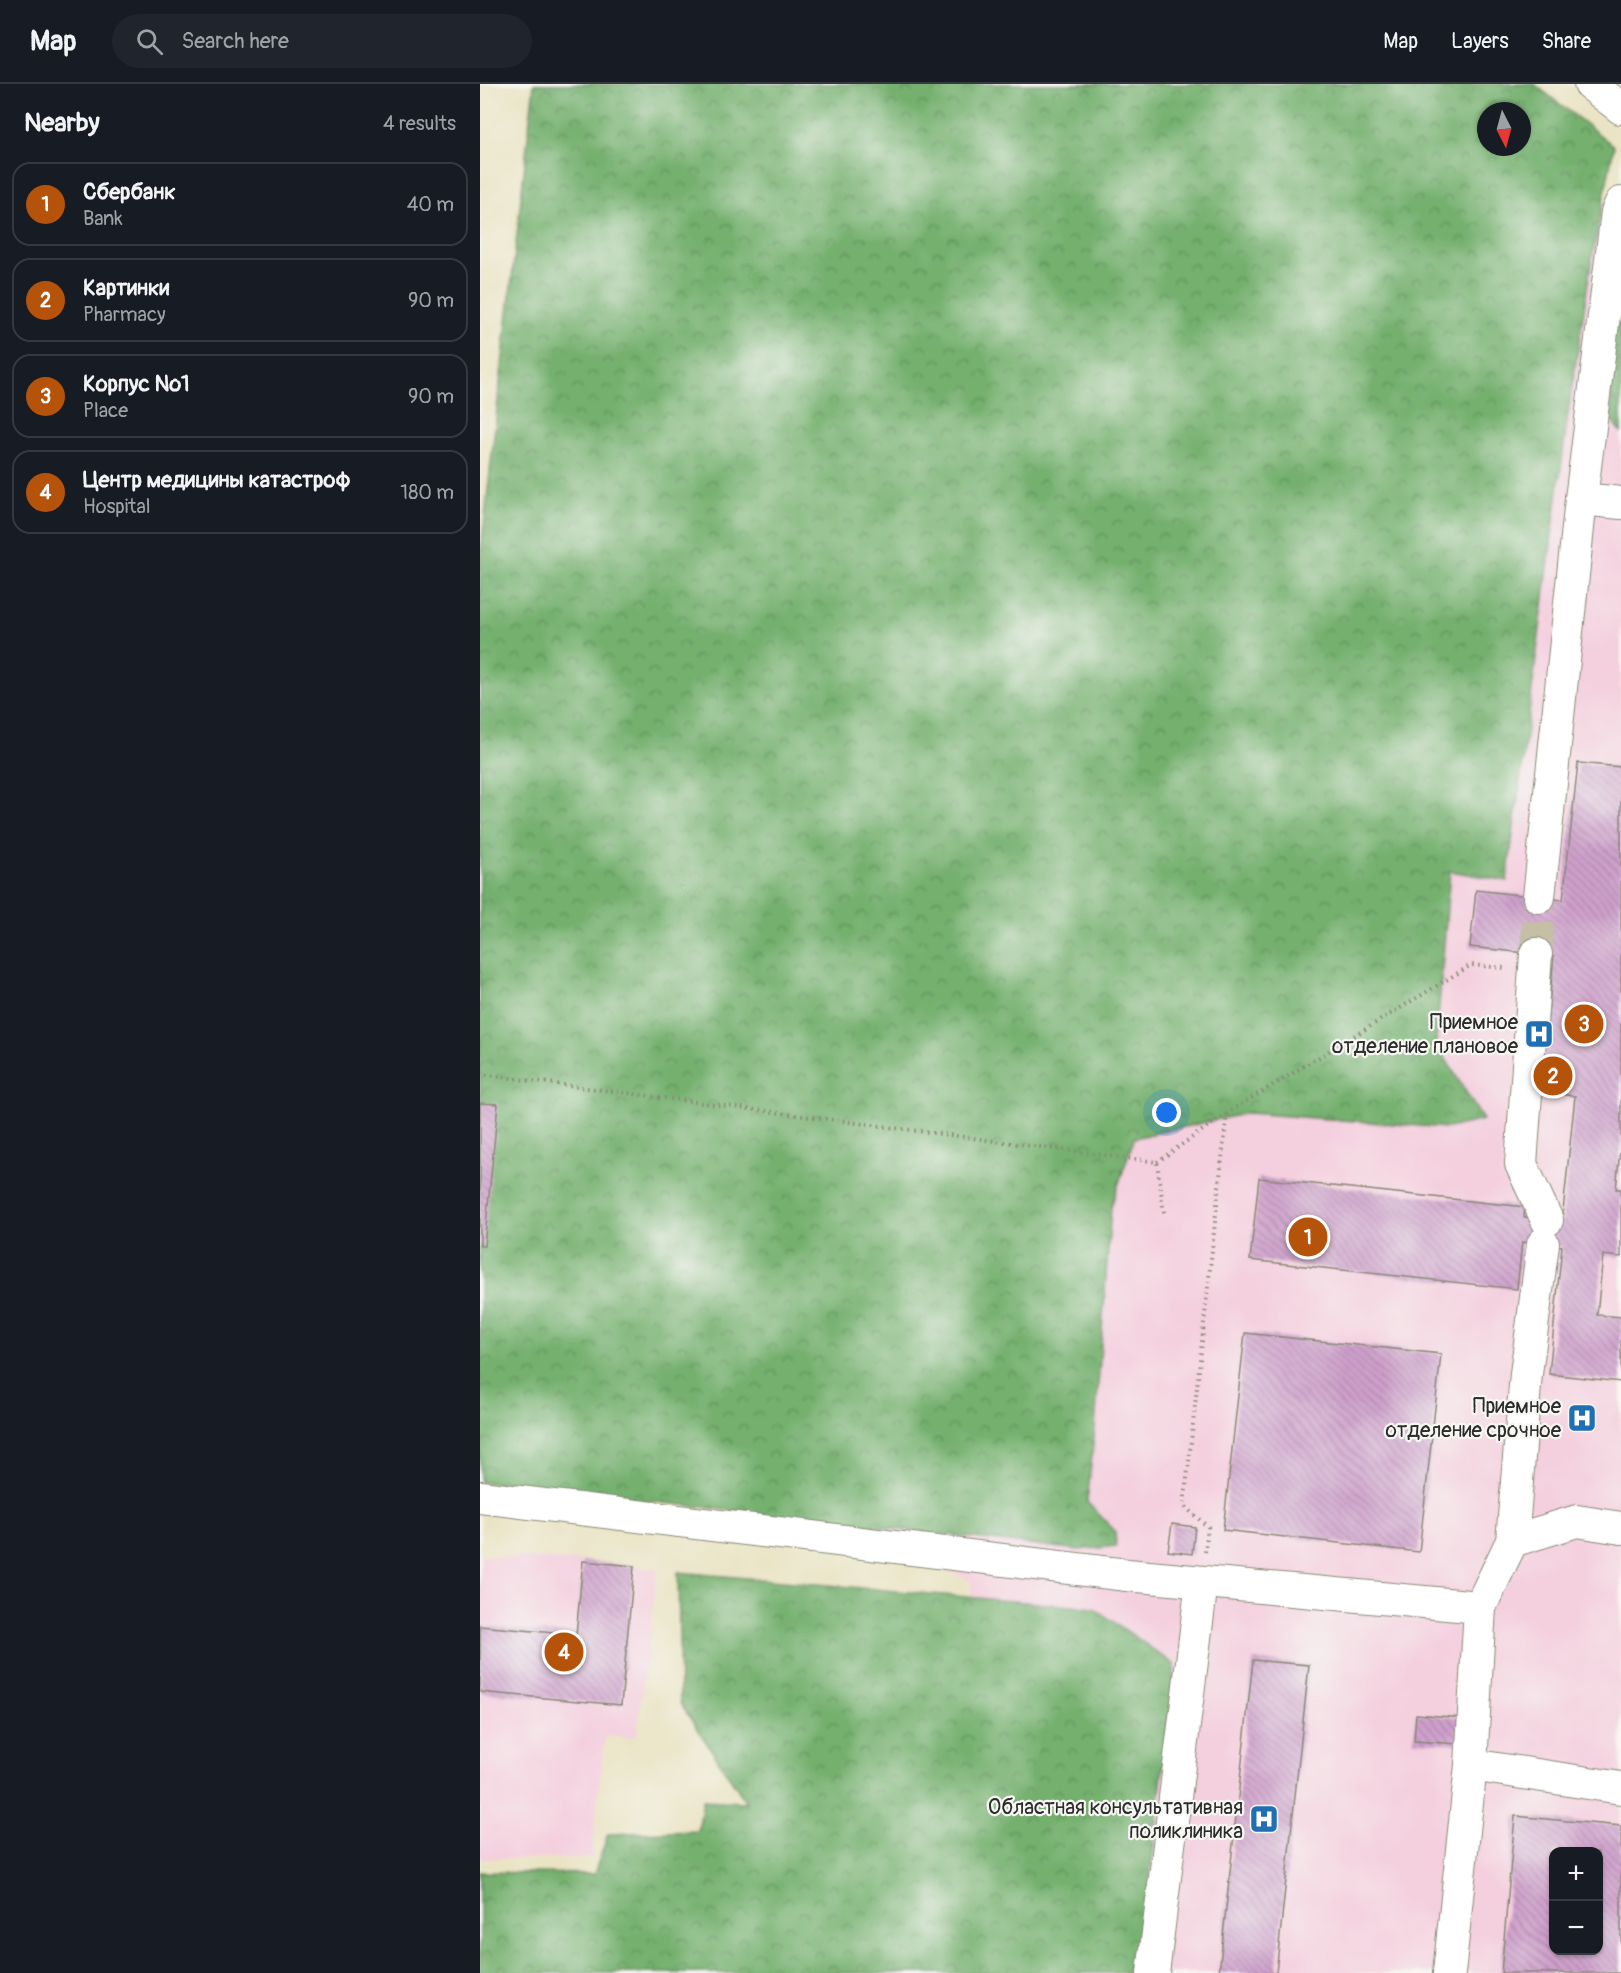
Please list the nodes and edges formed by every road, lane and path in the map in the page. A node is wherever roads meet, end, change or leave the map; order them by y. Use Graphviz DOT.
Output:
graph roads {
  1 [pos="1590,84"];
  2 [pos="1621,108"];
  3 [pos="1621,203"];
  4 [pos="1581,499"];
  5 [pos="1621,503"];
  6 [pos="1539,897"];
  7 [pos="1535,962"];
  8 [pos="480,1074"];
  9 [pos="1227,1113"];
  10 [pos="1156,1161"];
  11 [pos="1164,1213"];
  12 [pos="480,1497"];
  13 [pos="1621,1528"];
  14 [pos="1512,1541"];
  15 [pos="1202,1582"];
  16 [pos="1480,1607"];
  17 [pos="1471,1765"];
  18 [pos="1621,1788"];
  19 [pos="1153,1973"];
  20 [pos="1449,1973"];
  1 -- 2 [label="street"];
  3 -- 4 [label="street"];
  4 -- 5 [label="street"];
  4 -- 6 [label="street"];
  7 -- 9 [label="path"];
  7 -- 14 [label="street"];
  8 -- 10 [label="path"];
  9 -- 10 [label="path"];
  9 -- 15 [label="path"];
  10 -- 11 [label="path"];
  12 -- 15 [label="street"];
  13 -- 14 [label="street"];
  14 -- 16 [label="street"];
  15 -- 16 [label="street"];
  15 -- 19 [label="street"];
  16 -- 17 [label="street"];
  17 -- 18 [label="street"];
  17 -- 20 [label="street"];
}
